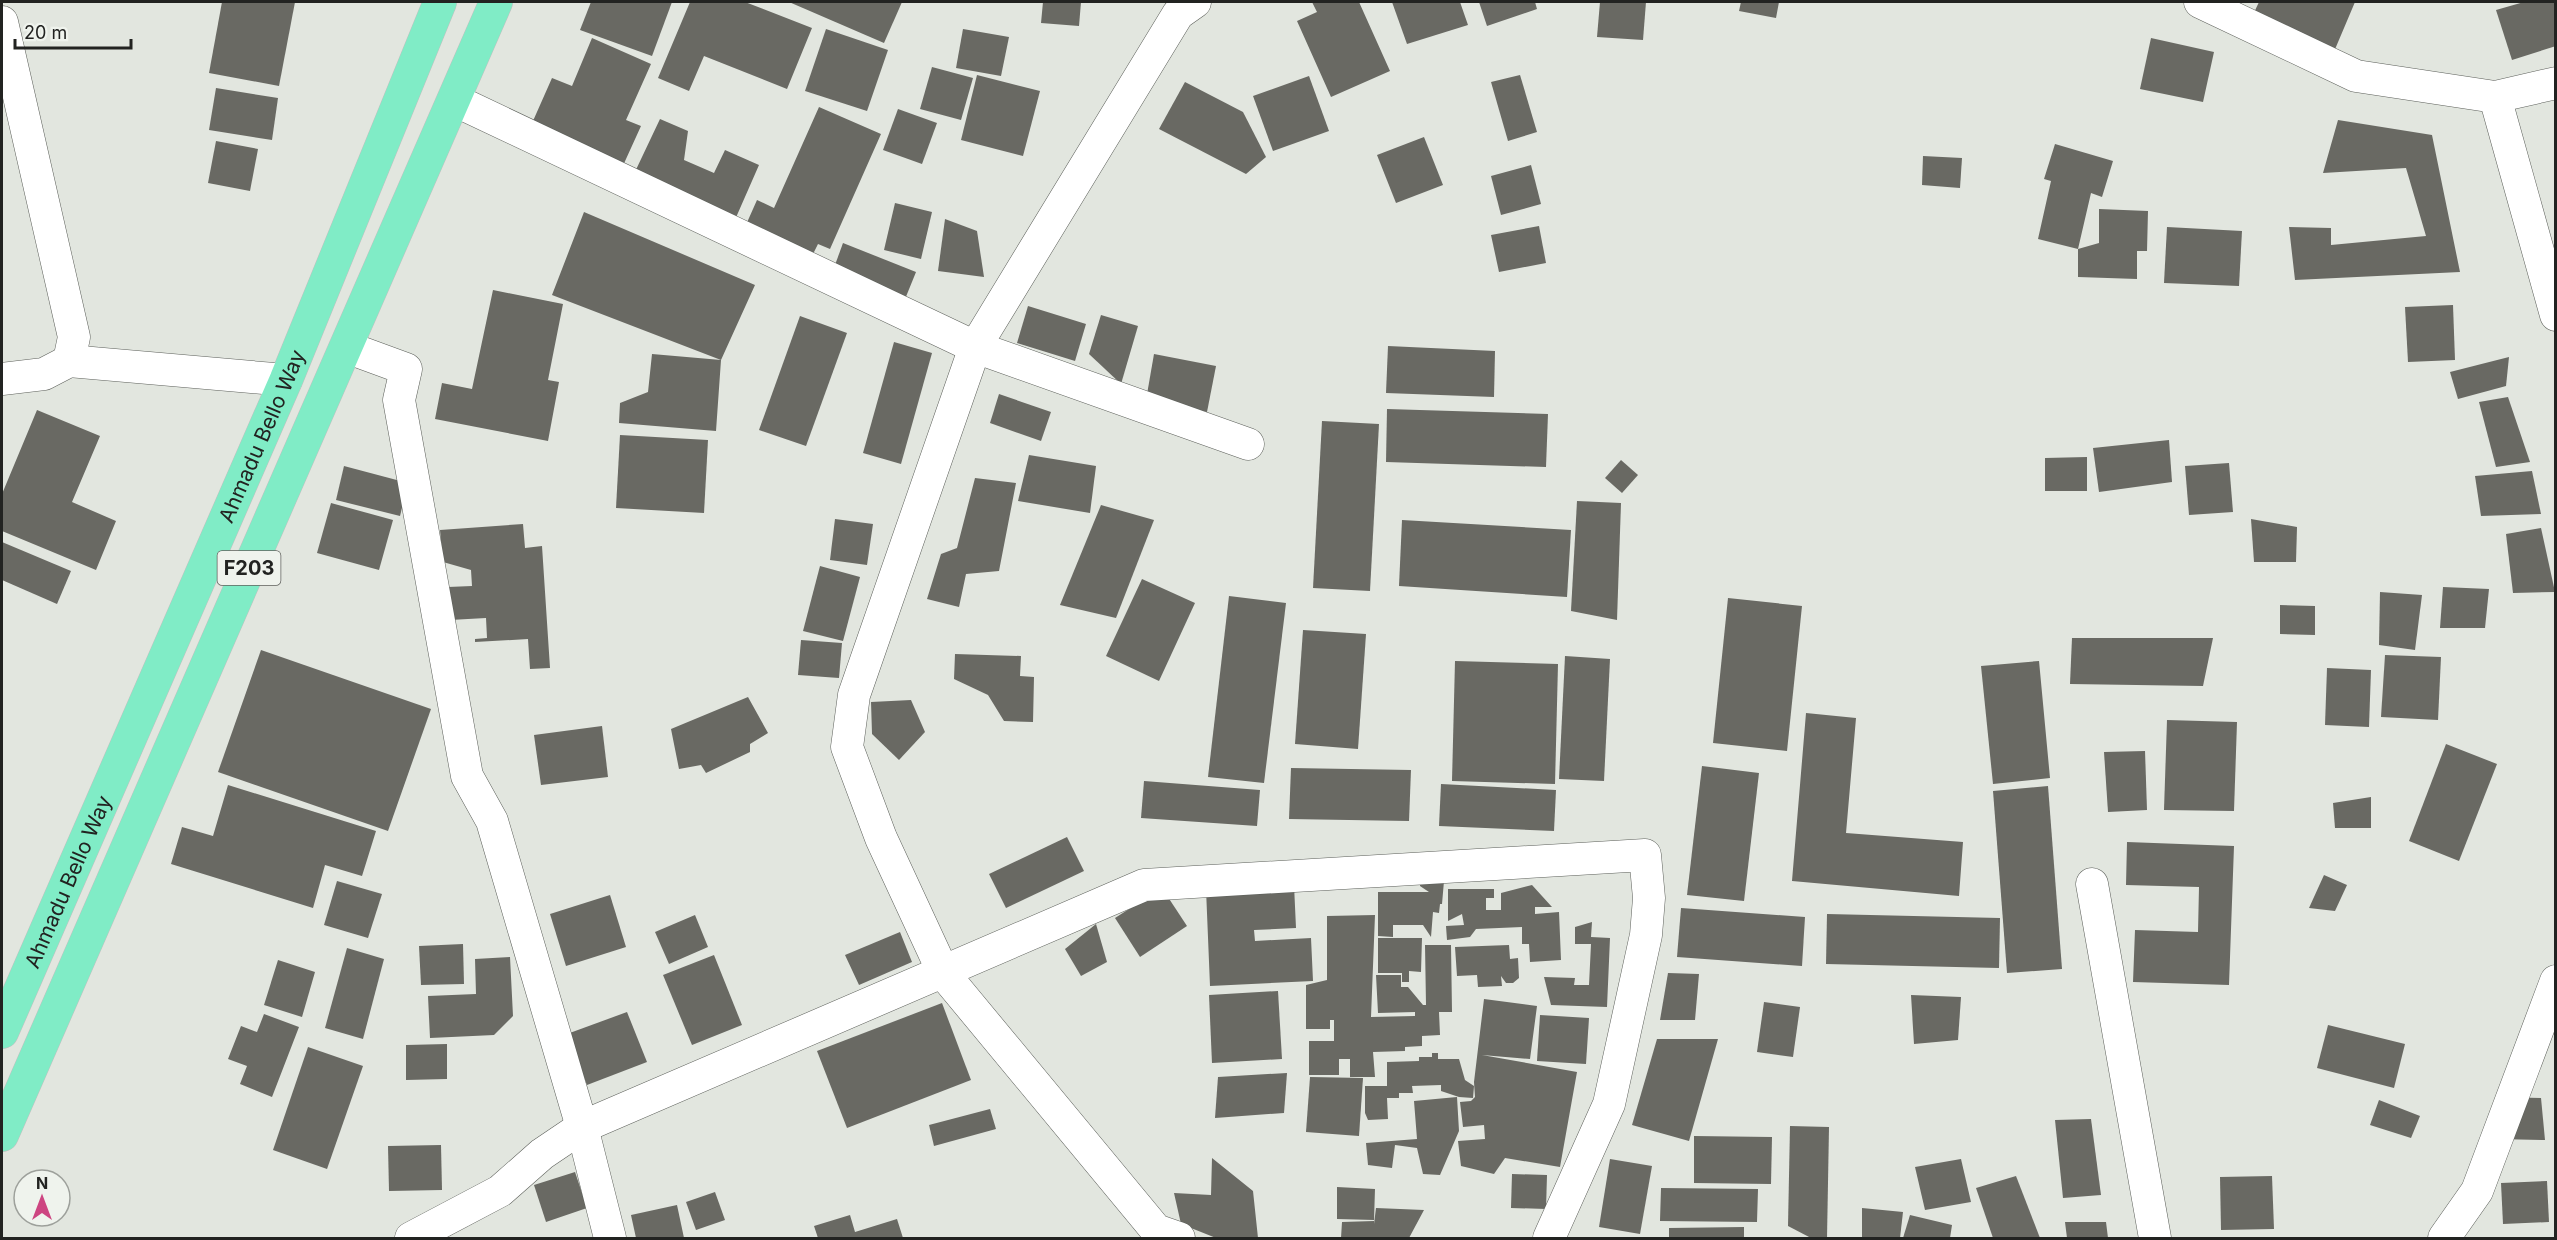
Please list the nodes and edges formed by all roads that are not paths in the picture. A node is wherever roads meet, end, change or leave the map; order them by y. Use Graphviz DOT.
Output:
graph roads {
  1 [pos="440,2"];
  2 [pos="496,2"];
  3 [pos="1195,2"];
  4 [pos="2200,2"];
  5 [pos="2,22"];
  6 [pos="2556,83"];
  7 [pos="2495,97"];
  8 [pos="454,100"];
  9 [pos="2556,315"];
  10 [pos="346,347"];
  11 [pos="975,347"];
  12 [pos="69,361"];
  13 [pos="2,379"];
  14 [pos="286,380"];
  15 [pos="1248,444"];
  16 [pos="2092,884"];
  17 [pos="944,974"];
  18 [pos="2556,981"];
  19 [pos="2,1032"];
  20 [pos="582,1127"];
  21 [pos="2,1135"];
  22 [pos="411,1239"];
  23 [pos="610,1239"];
  24 [pos="1179,1239"];
  25 [pos="1549,1239"];
  26 [pos="2155,1239"];
  27 [pos="2444,1239"];
  1 -- 14 [label="main road, Ahmadu Bello Way / F203"];
  2 -- 8 [label="main road, F203"];
  3 -- 11 [label="street"];
  4 -- 7 [label="street"];
  5 -- 12 [label="street"];
  6 -- 7 [label="street"];
  7 -- 9 [label="street"];
  8 -- 10 [label="main road, F203"];
  8 -- 11 [label="street"];
  10 -- 20 [label="street"];
  10 -- 21 [label="main road, F203"];
  11 -- 15 [label="street"];
  11 -- 17 [label="street"];
  12 -- 13 [label="street"];
  12 -- 14 [label="street"];
  14 -- 19 [label="main road, Ahmadu Bello Way / F203"];
  16 -- 26 [label="street"];
  17 -- 20 [label="street"];
  17 -- 24 [label="street"];
  17 -- 25 [label="street"];
  18 -- 27 [label="street"];
  20 -- 22 [label="street"];
  20 -- 23 [label="street"];
}
